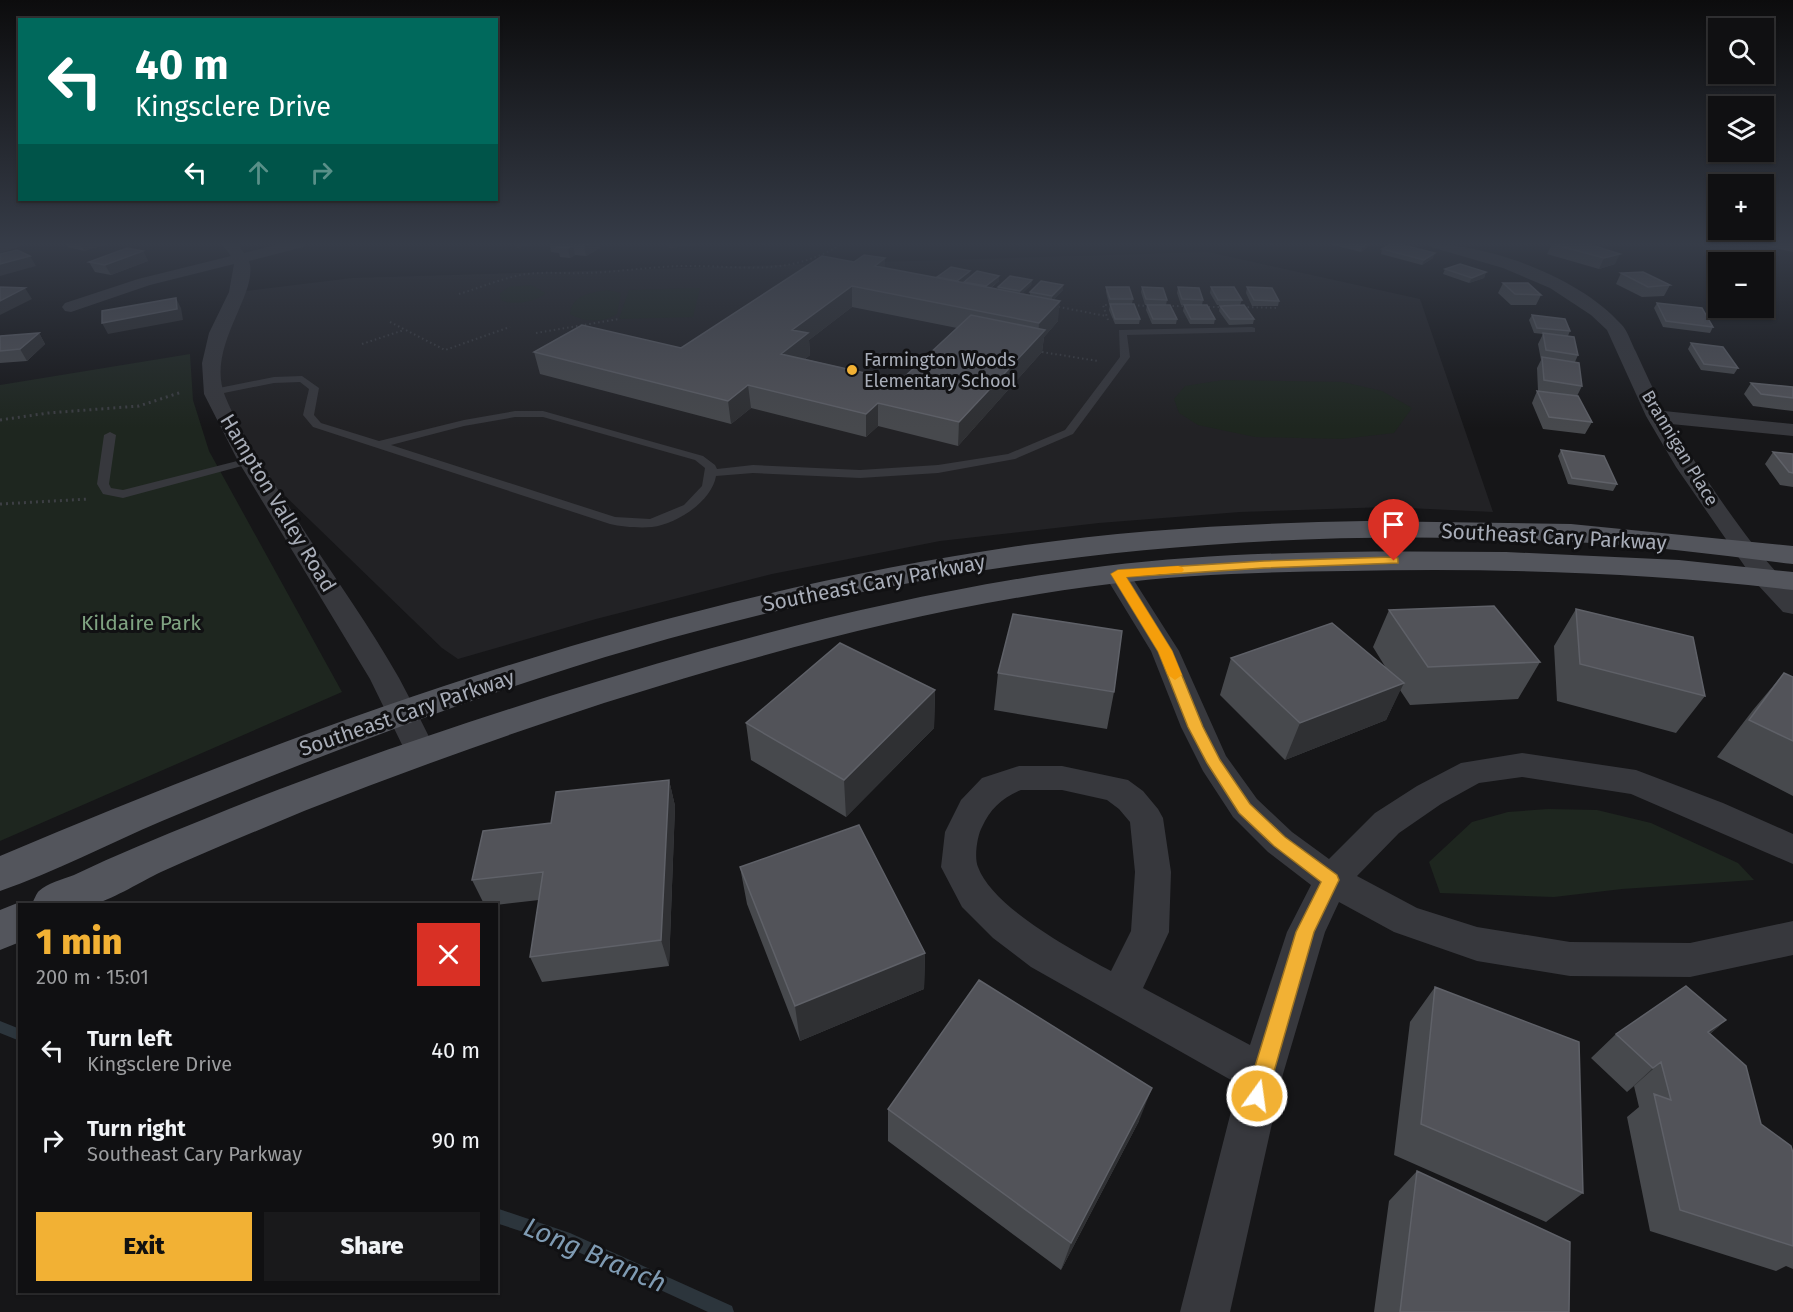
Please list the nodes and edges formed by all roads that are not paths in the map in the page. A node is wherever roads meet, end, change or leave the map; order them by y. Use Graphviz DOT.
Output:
graph roads {
  1 [pos="76,305"];
  2 [pos="231,305"];
  3 [pos="1588,305"];
  4 [pos="71,307"];
  5 [pos="1252,330"];
  6 [pos="214,392"];
  7 [pos="1656,416"];
  8 [pos="1793,430"];
  9 [pos="111,435"];
  10 [pos="378,445"];
  11 [pos="249,461"];
  12 [pos="710,473"];
  13 [pos="1746,550"];
  14 [pos="1793,555"];
  15 [pos="1118,574"];
  16 [pos="1780,580"];
  17 [pos="1793,606"];
  18 [pos="401,712"];
  19 [pos="420,751"];
  20 [pos="1793,850"];
  21 [pos="0,874"];
  22 [pos="1331,880"];
  23 [pos="55,903"];
  24 [pos="18,922"];
  25 [pos="0,931"];
  26 [pos="1793,938"];
  27 [pos="1119,995"];
  28 [pos="1262,1074"];
  29 [pos="1205,1312"];
  1 -- 4 [label="street"];
  2 -- 6 [label="street, Hampton Valley Road"];
  3 -- 7 [label="street, Brannigan Place"];
  5 -- 12 [label="lane"];
  6 -- 10 [label="lane"];
  6 -- 11 [label="street, Hampton Valley Road"];
  7 -- 8 [label="street"];
  7 -- 13 [label="street, Brannigan Place"];
  9 -- 11 [label="lane"];
  10 -- 12 [label="lane"];
  10 -- 12 [label="lane"];
  11 -- 18 [label="street, Hampton Valley Road"];
  13 -- 14 [label="main road, Southeast Cary Parkway"];
  13 -- 16 [label="street, Brannigan Place"];
  13 -- 18 [label="main road, Southeast Cary Parkway"];
  15 -- 16 [label="main road, Southeast Cary Parkway"];
  15 -- 19 [label="main road, Southeast Cary Parkway"];
  15 -- 22 [label="street"];
  16 -- 17 [label="street, Brannigan Place"];
  18 -- 19 [label="street, Hampton Valley Road"];
  18 -- 21 [label="main road, Southeast Cary Parkway"];
  19 -- 23 [label="main road, Southeast Cary Parkway"];
  20 -- 22 [label="street"];
  22 -- 26 [label="street"];
  22 -- 28 [label="street"];
  24 -- 25 [label="main road"];
  27 -- 27 [label="street"];
  27 -- 28 [label="street"];
  28 -- 29 [label="street"];
}
